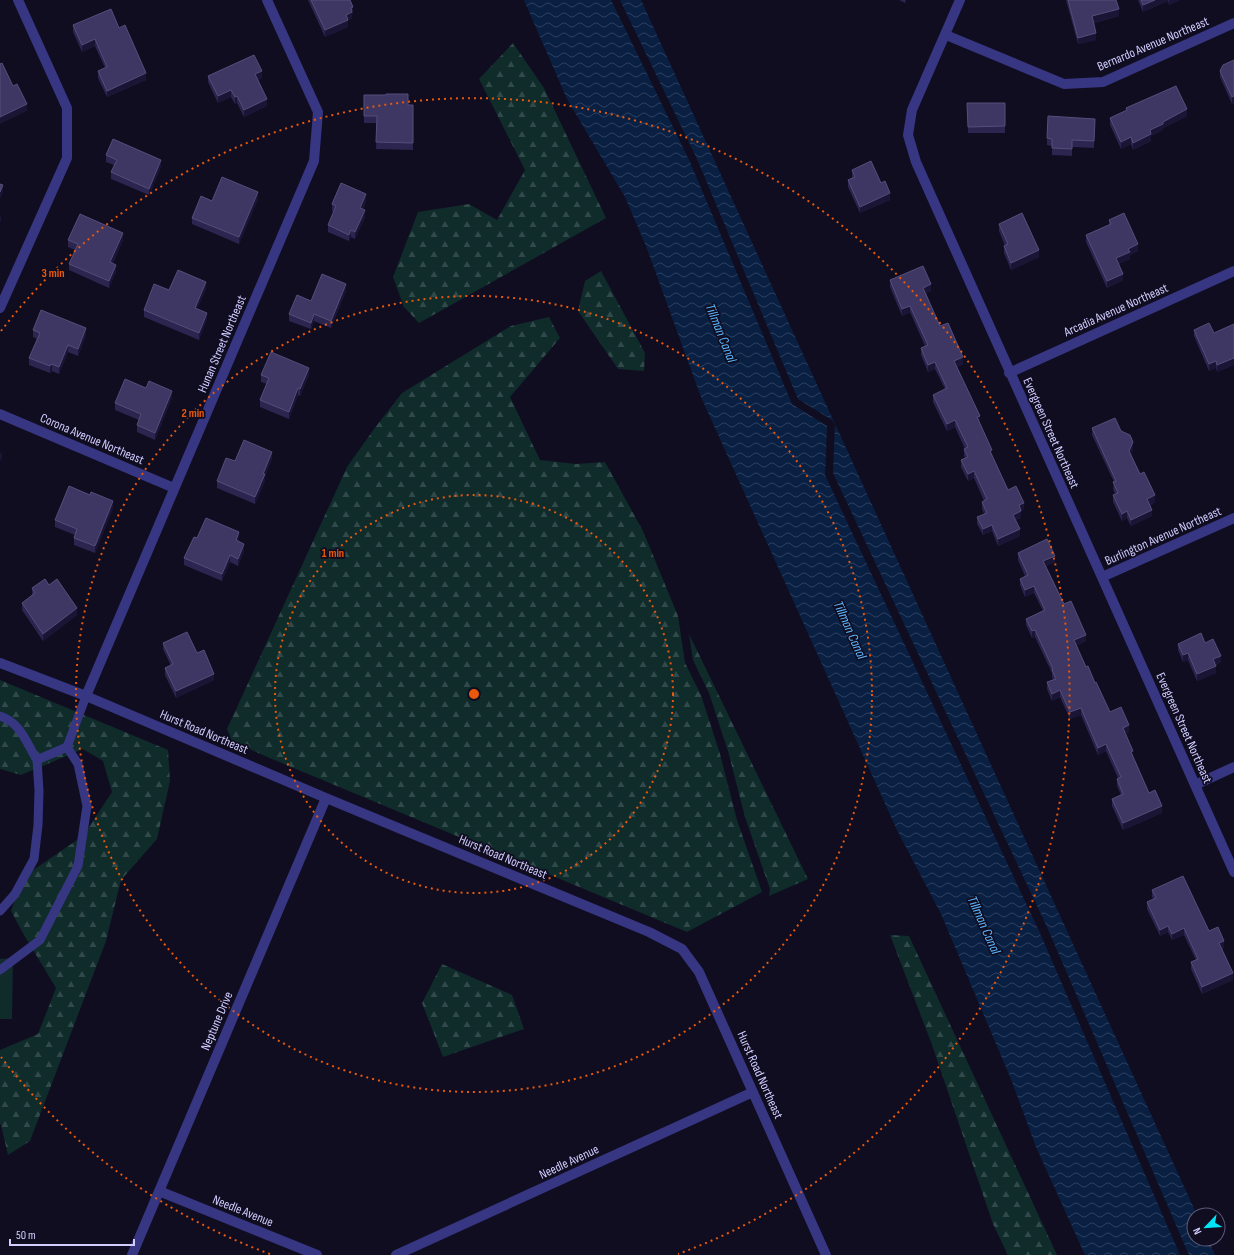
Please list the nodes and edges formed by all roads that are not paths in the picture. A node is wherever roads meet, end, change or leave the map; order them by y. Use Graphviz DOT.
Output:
graph roads {
  1 [pos="18,0"];
  2 [pos="267,0"];
  3 [pos="960,0"];
  4 [pos="1234,23"];
  5 [pos="946,35"];
  6 [pos="1234,271"];
  7 [pos="0,308"];
  8 [pos="1009,373"];
  9 [pos="0,414"];
  10 [pos="174,488"];
  11 [pos="1234,518"];
  12 [pos="1102,577"];
  13 [pos="0,663"];
  14 [pos="86,696"];
  15 [pos="0,716"];
  16 [pos="67,747"];
  17 [pos="37,760"];
  18 [pos="1234,767"];
  19 [pos="1195,785"];
  20 [pos="326,798"];
  21 [pos="1234,872"];
  22 [pos="0,910"];
  23 [pos="0,970"];
  24 [pos="753,1092"];
  25 [pos="159,1191"];
  26 [pos="132,1255"];
  27 [pos="317,1255"];
  28 [pos="396,1255"];
  29 [pos="826,1255"];
  1 -- 7 [label="street"];
  2 -- 10 [label="street, Hunan Street Northeast"];
  3 -- 5 [label="street, Evergreen Street Northeast"];
  4 -- 5 [label="street, Bernardo Avenue Northeast"];
  5 -- 8 [label="street, Evergreen Street Northeast"];
  6 -- 8 [label="street, Arcadia Avenue Northeast"];
  8 -- 12 [label="street, Evergreen Street Northeast"];
  9 -- 10 [label="street, Corona Avenue Northeast"];
  10 -- 14 [label="street, Hunan Street Northeast"];
  11 -- 12 [label="street, Burlington Avenue Northeast"];
  12 -- 19 [label="street, Evergreen Street Northeast"];
  13 -- 14 [label="street, Hurst Road Northeast"];
  14 -- 16 [label="lane"];
  14 -- 20 [label="street, Hurst Road Northeast"];
  15 -- 17 [label="lane"];
  16 -- 17 [label="lane"];
  16 -- 23 [label="lane"];
  17 -- 22 [label="lane"];
  18 -- 19 [label="street"];
  19 -- 21 [label="street, Evergreen Street Northeast"];
  20 -- 24 [label="street, Hurst Road Northeast"];
  20 -- 25 [label="street, Neptune Drive"];
  24 -- 28 [label="street, Needle Avenue"];
  24 -- 29 [label="street, Hurst Road Northeast"];
  25 -- 26 [label="street, Neptune Drive"];
  25 -- 27 [label="street, Needle Avenue"];
}
